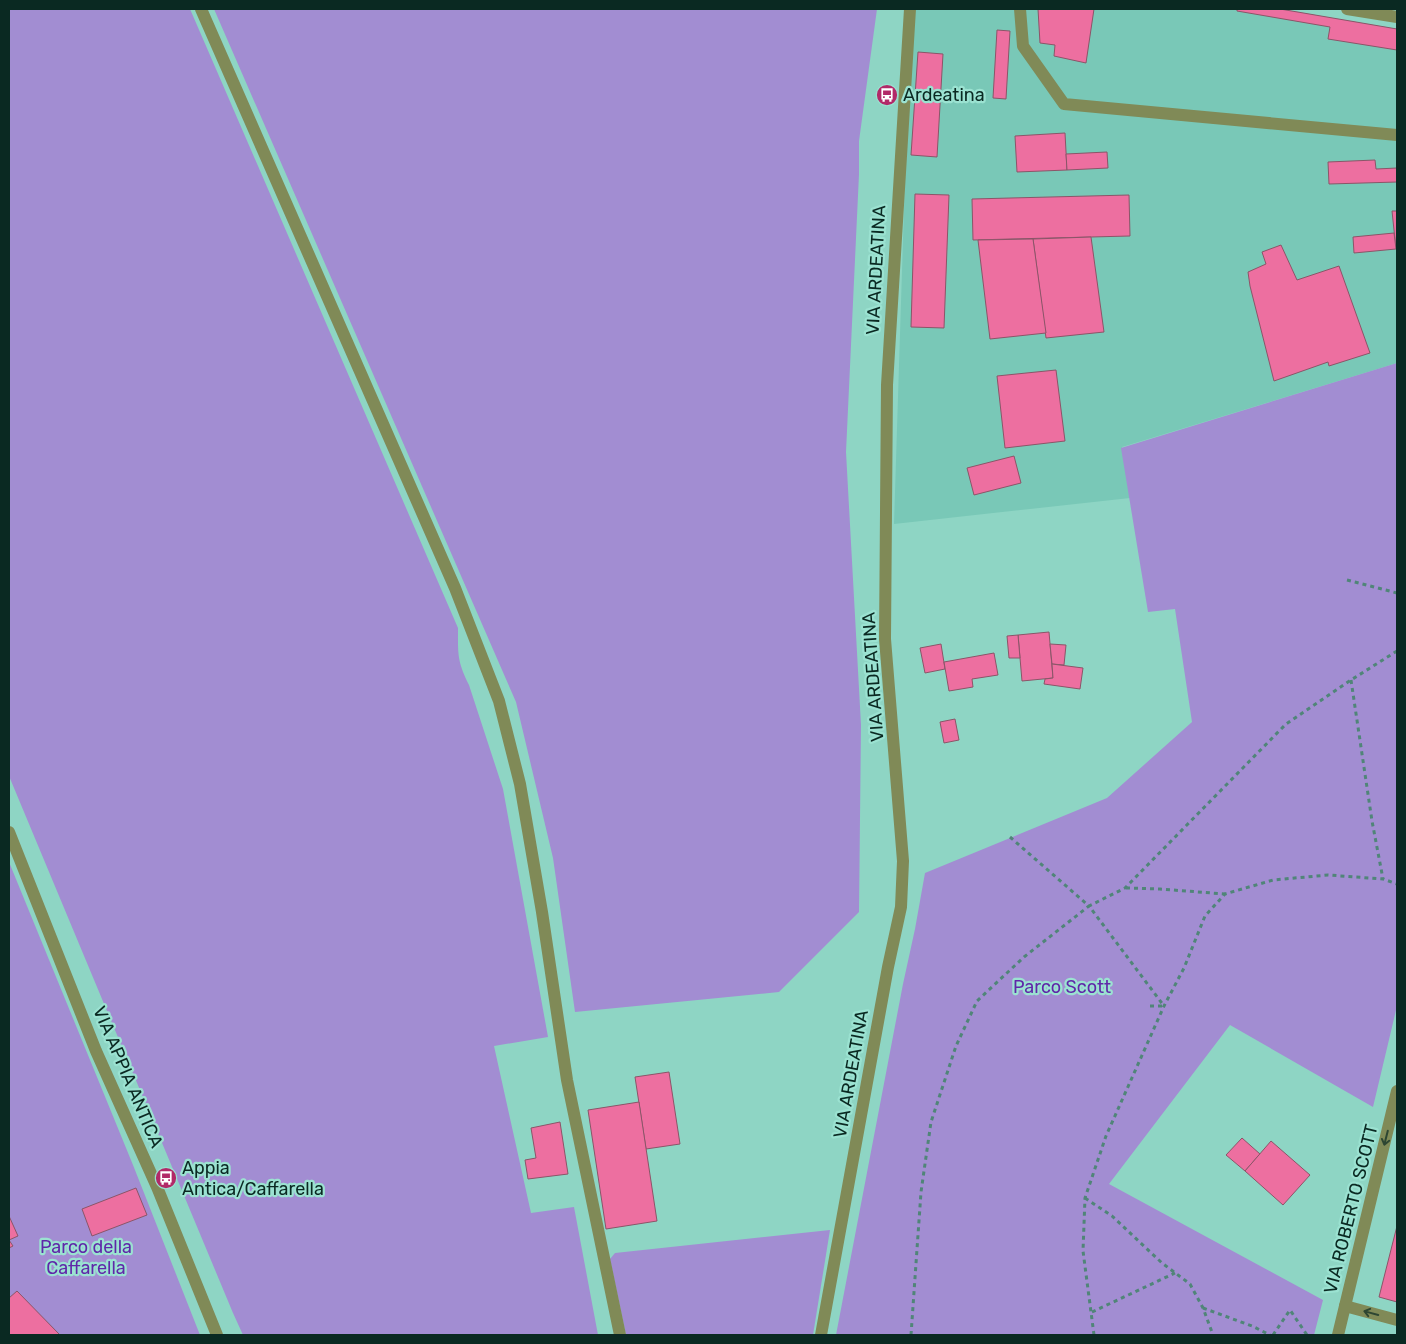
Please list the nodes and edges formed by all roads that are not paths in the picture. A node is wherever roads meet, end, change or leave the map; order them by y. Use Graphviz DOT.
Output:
graph roads {
  1 [pos="201,9"];
  2 [pos="910,9"];
  3 [pos="1020,9"];
  4 [pos="1347,9"];
  5 [pos="1362,10"];
  6 [pos="1397,17"];
  7 [pos="1397,135"];
  8 [pos="9,832"];
  9 [pos="1397,1090"];
  10 [pos="1345,1306"];
  11 [pos="1397,1320"];
  12 [pos="217,1335"];
  13 [pos="620,1335"];
  14 [pos="821,1335"];
  15 [pos="1338,1335"];
  1 -- 13 [label="street"];
  2 -- 14 [label="street, VIA ARDEATINA"];
  3 -- 7 [label="street"];
  4 -- 5 [label="street"];
  5 -- 6 [label="street"];
  8 -- 12 [label="street, VIA APPIA ANTICA"];
  9 -- 10 [label="street, VIA ROBERTO SCOTT, one-way"];
  11 -- 10 [label="street, one-way"];
  10 -- 15 [label="street, VIA ROBERTO SCOTT"];
}
